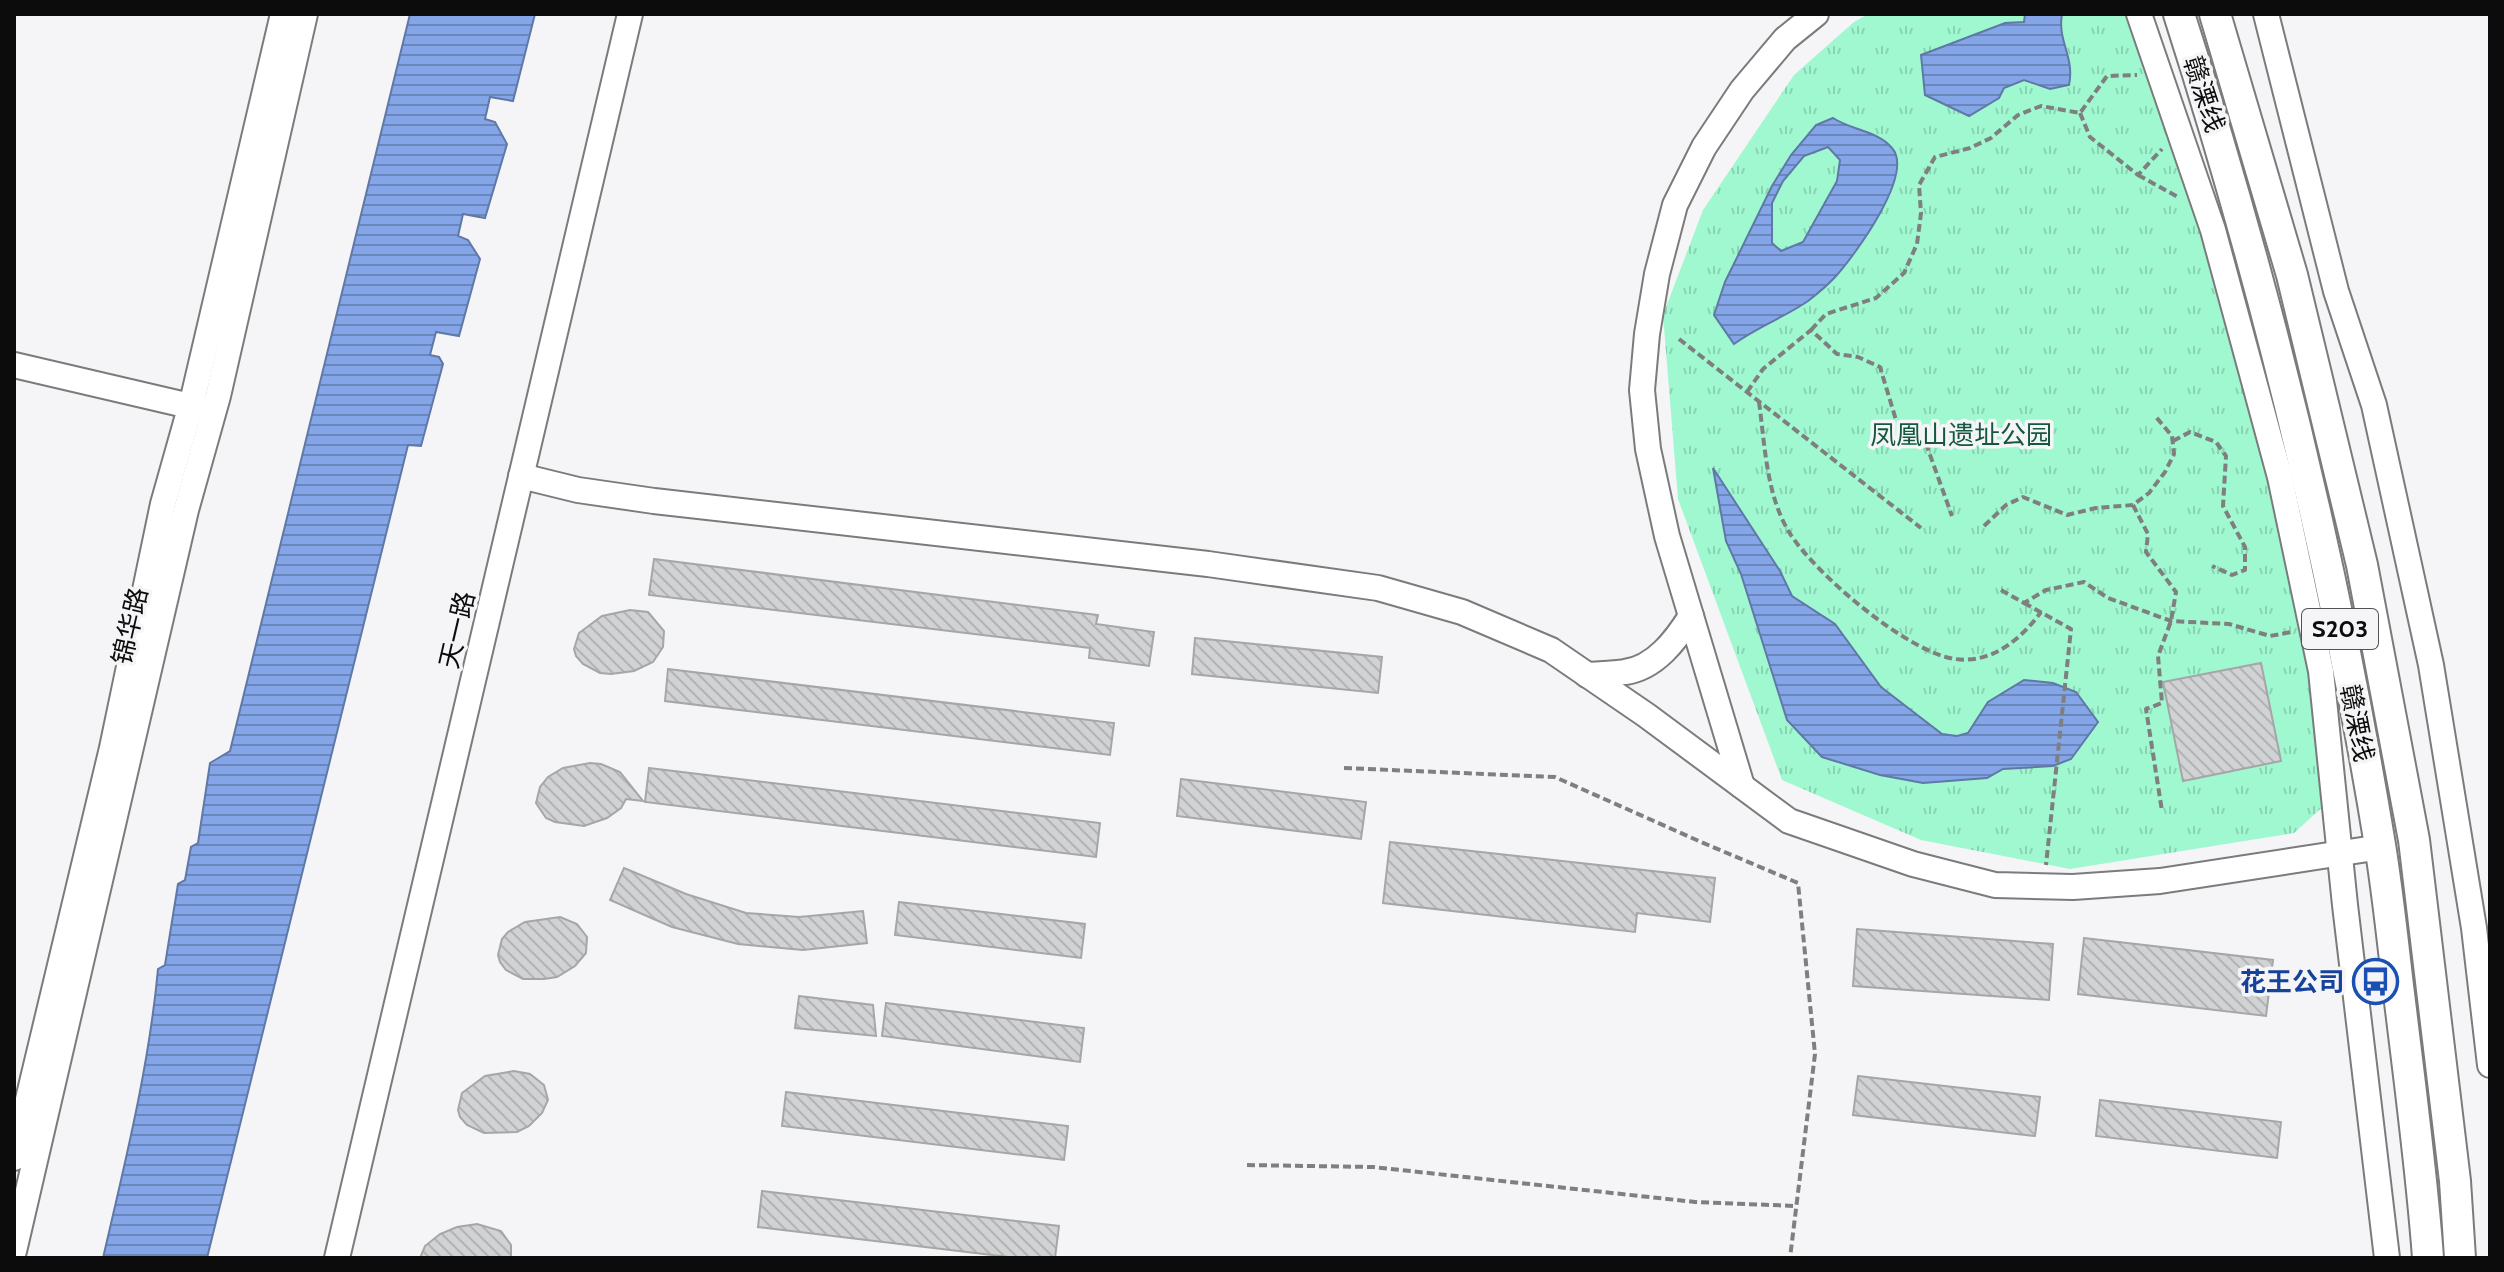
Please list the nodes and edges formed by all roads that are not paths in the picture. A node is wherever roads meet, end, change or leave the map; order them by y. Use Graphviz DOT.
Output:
graph roads {
  1 [pos="283,14"];
  2 [pos="305,14"];
  3 [pos="630,14"];
  4 [pos="1816,14"];
  5 [pos="2139,14"];
  6 [pos="2179,14"];
  7 [pos="2215,14"];
  8 [pos="2266,14"];
  9 [pos="14,365"];
  10 [pos="202,408"];
  11 [pos="521,476"];
  12 [pos="1691,616"];
  13 [pos="1587,675"];
  14 [pos="1742,786"];
  15 [pos="2381,847"];
  16 [pos="2340,853"];
  17 [pos="2490,1065"];
  18 [pos="14,1158"];
  19 [pos="14,1251"];
  20 [pos="337,1258"];
  21 [pos="2387,1258"];
  22 [pos="2428,1258"];
  23 [pos="2460,1258"];
  1 -- 10 [label="street, 锦华路"];
  2 -- 10 [label="street, 锦华路"];
  3 -- 11 [label="street, 天一路"];
  4 -- 12 [label="street"];
  5 -- 16 [label="street"];
  6 -- 15 [label="main road, 赣溧线 / S203"];
  7 -- 23 [label="main road, 赣溧线 / S203"];
  8 -- 17 [label="street"];
  9 -- 10 [label="street"];
  10 -- 18 [label="street, 锦华路"];
  10 -- 19 [label="street, 锦华路"];
  11 -- 13 [label="street"];
  11 -- 20 [label="street, 天一路"];
  12 -- 13 [label="street"];
  12 -- 14 [label="street"];
  13 -- 14 [label="street"];
  14 -- 16 [label="street"];
  15 -- 16 [label="street"];
  15 -- 22 [label="main road, 赣溧线 / S203"];
  16 -- 21 [label="street"];
}
